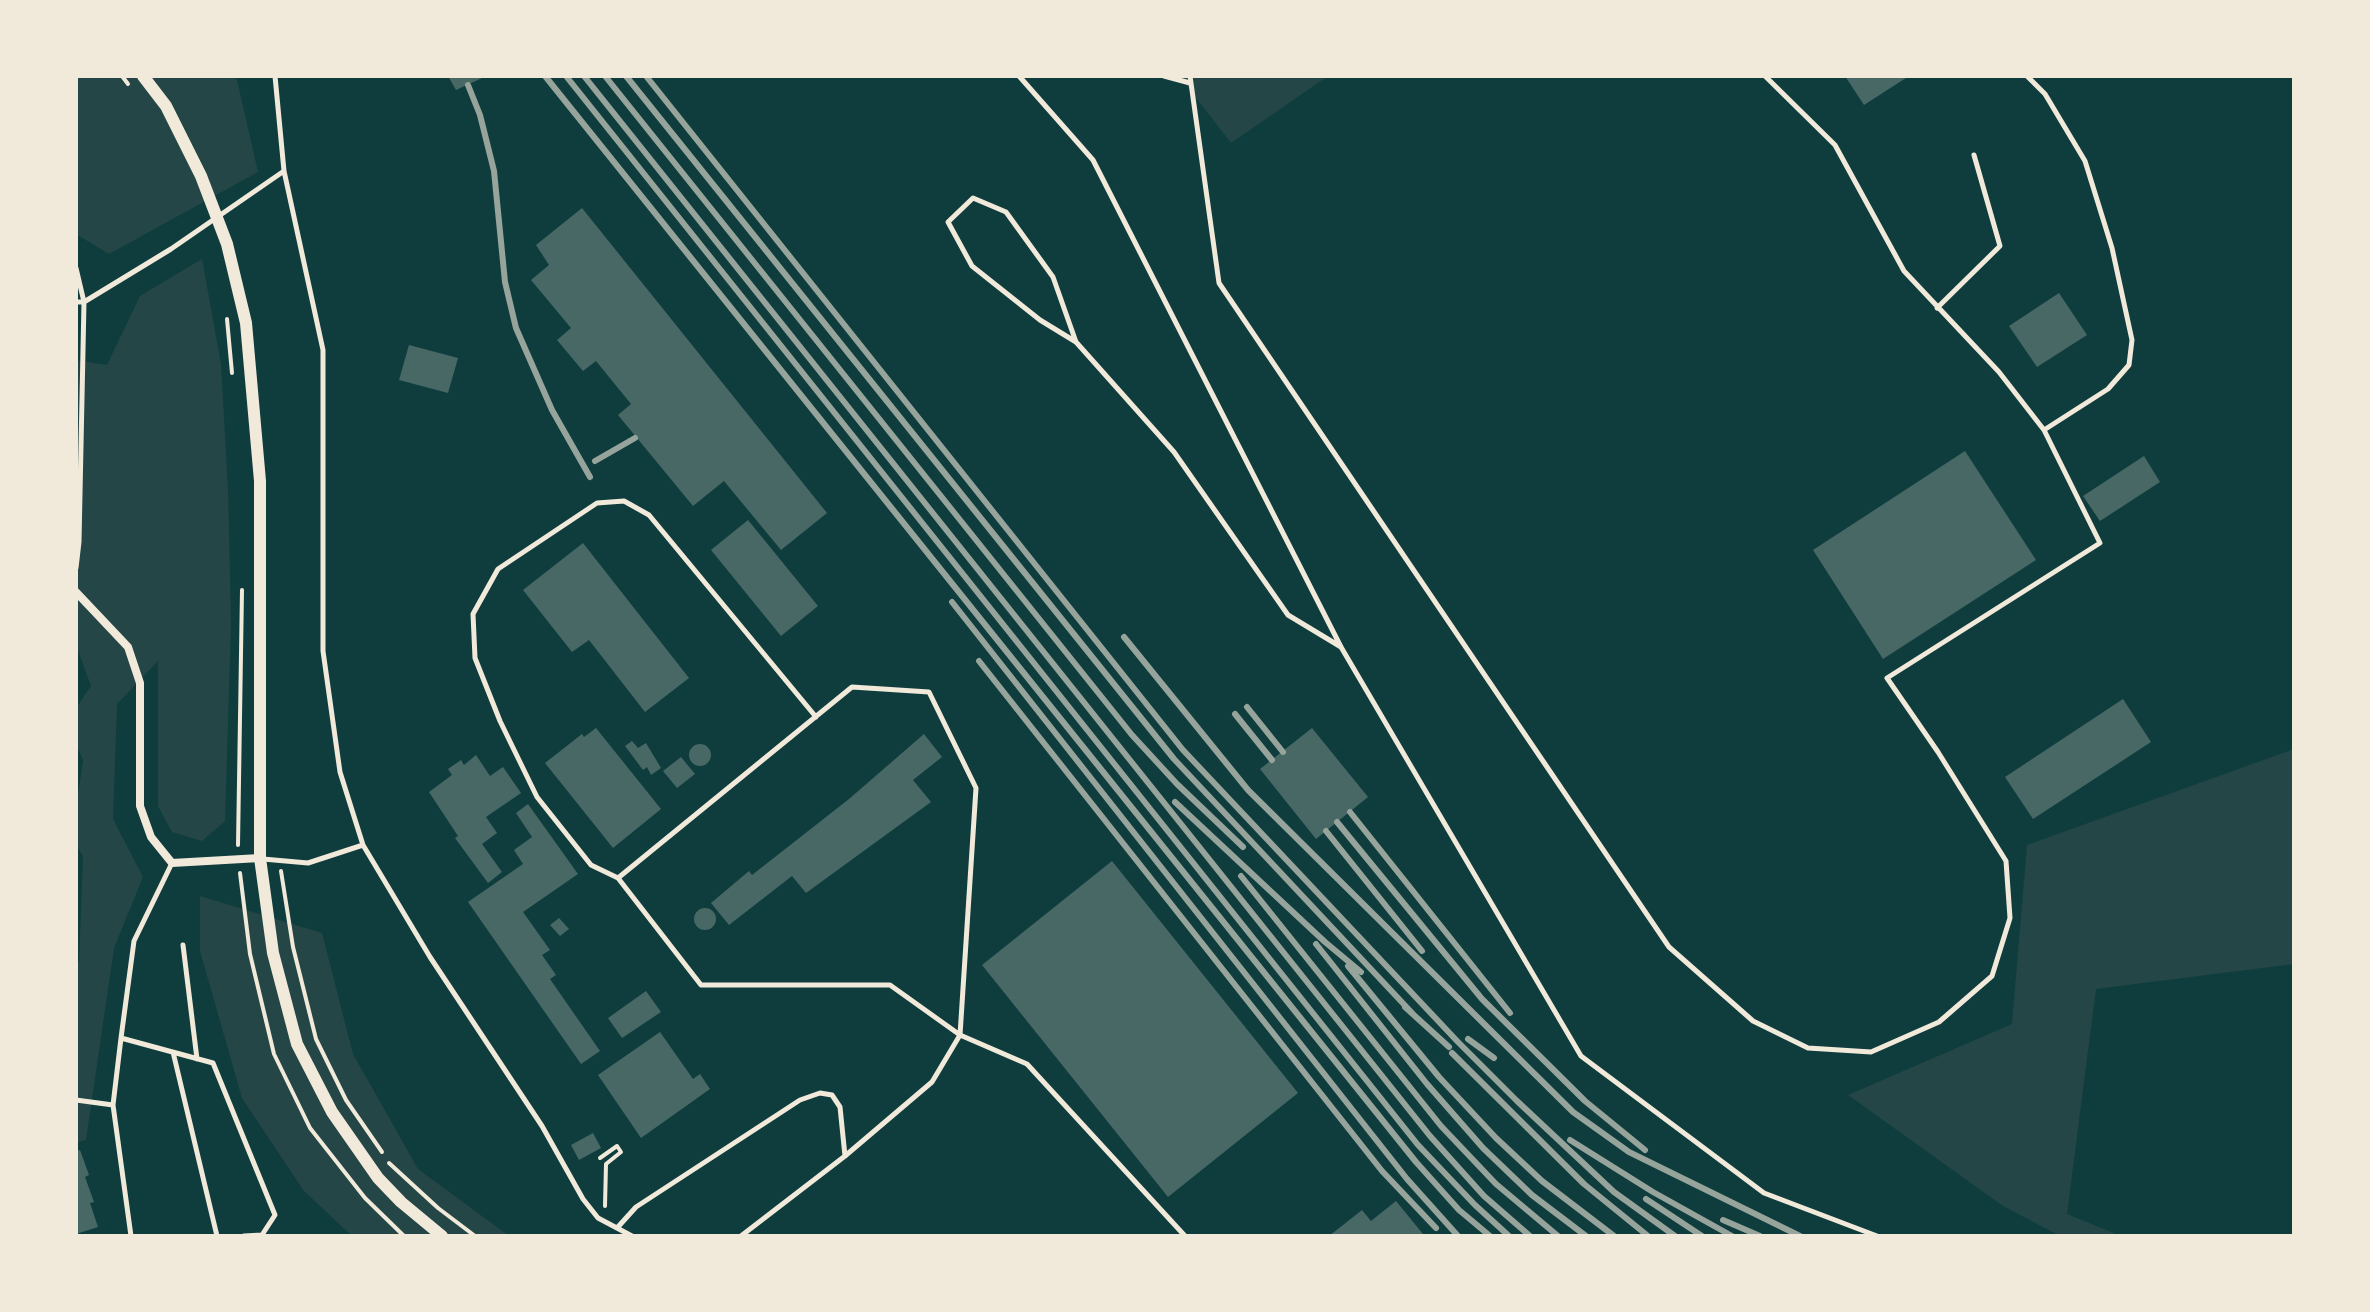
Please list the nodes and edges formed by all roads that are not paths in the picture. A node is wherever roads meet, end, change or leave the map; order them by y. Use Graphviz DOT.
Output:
graph roads {
  1 [pos="143,76"];
  2 [pos="275,76"];
  3 [pos="1019,76"];
  4 [pos="1164,76"];
  5 [pos="1765,76"];
  6 [pos="2027,76"];
  7 [pos="1190,80"];
  8 [pos="1974,155"];
  9 [pos="284,171"];
  10 [pos="76,268"];
  11 [pos="76,302"];
  12 [pos="84,302"];
  13 [pos="1937,308"];
  14 [pos="1076,342"];
  15 [pos="2044,430"];
  16 [pos="76,568"];
  17 [pos="76,592"];
  18 [pos="1341,647"];
  19 [pos="816,717"];
  20 [pos="363,845"];
  21 [pos="260,858"];
  22 [pos="172,863"];
  23 [pos="618,878"];
  24 [pos="183,945"];
  25 [pos="960,1035"];
  26 [pos="121,1038"];
  27 [pos="173,1052"];
  28 [pos="197,1059"];
  29 [pos="76,1100"];
  30 [pos="113,1105"];
  31 [pos="845,1156"];
  32 [pos="617,1228"];
  33 [pos="131,1236"];
  34 [pos="217,1236"];
  35 [pos="244,1236"];
  36 [pos="442,1236"];
  37 [pos="632,1236"];
  38 [pos="741,1236"];
  39 [pos="1185,1236"];
  40 [pos="1877,1236"];
  1 -- 21 [label="street"];
  2 -- 9 [label="lane"];
  3 -- 18 [label="lane"];
  4 -- 7 [label="lane"];
  5 -- 13 [label="lane"];
  6 -- 15 [label="lane"];
  7 -- 15 [label="lane"];
  8 -- 13 [label="lane"];
  9 -- 12 [label="lane"];
  9 -- 20 [label="lane"];
  10 -- 12 [label="lane"];
  11 -- 12 [label="lane"];
  12 -- 16 [label="lane"];
  13 -- 15 [label="lane"];
  14 -- 14 [label="lane"];
  14 -- 18 [label="lane"];
  17 -- 22 [label="street"];
  18 -- 40 [label="lane"];
  19 -- 23 [label="lane"];
  19 -- 23 [label="lane"];
  19 -- 25 [label="lane"];
  20 -- 21 [label="lane"];
  20 -- 32 [label="lane"];
  21 -- 22 [label="street"];
  21 -- 36 [label="street"];
  22 -- 26 [label="lane"];
  23 -- 25 [label="lane"];
  24 -- 28 [label="lane"];
  25 -- 31 [label="lane"];
  25 -- 39 [label="lane"];
  26 -- 27 [label="lane"];
  26 -- 30 [label="lane"];
  27 -- 28 [label="lane"];
  27 -- 34 [label="lane"];
  28 -- 35 [label="lane"];
  29 -- 30 [label="lane"];
  30 -- 33 [label="lane"];
  31 -- 32 [label="lane"];
  31 -- 38 [label="lane"];
  32 -- 37 [label="lane"];
}
